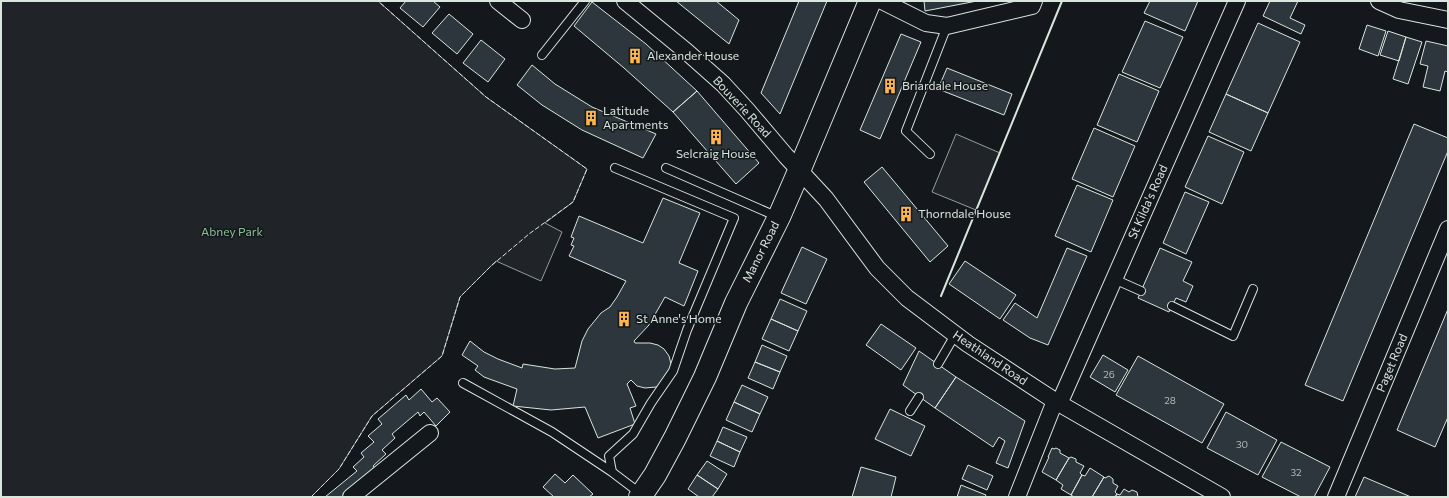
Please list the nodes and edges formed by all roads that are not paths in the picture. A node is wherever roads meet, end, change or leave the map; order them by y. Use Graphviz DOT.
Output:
graph roads {
  1 [pos="498,1"];
  2 [pos="585,1"];
  3 [pos="625,1"];
  4 [pos="870,1"];
  5 [pos="882,1"];
  6 [pos="1034,1"];
  7 [pos="1237,1"];
  8 [pos="1379,1"];
  9 [pos="522,20"];
  10 [pos="1448,20"];
  11 [pos="947,26"];
  12 [pos="542,55"];
  13 [pos="930,154"];
  14 [pos="615,168"];
  15 [pos="666,168"];
  16 [pos="799,171"];
  17 [pos="779,217"];
  18 [pos="1448,229"];
  19 [pos="1114,279"];
  20 [pos="1253,289"];
  21 [pos="1141,291"];
  22 [pos="1172,306"];
  23 [pos="955,335"];
  24 [pos="938,364"];
  25 [pos="463,382"];
  26 [pos="919,397"];
  27 [pos="1057,402"];
  28 [pos="910,411"];
  29 [pos="430,433"];
  30 [pos="612,472"];
  31 [pos="1021,495"];
  32 [pos="640,496"];
  33 [pos="351,497"];
  34 [pos="1222,497"];
  35 [pos="1336,497"];
  1 -- 9 [label="street"];
  2 -- 12 [label="lane"];
  3 -- 16 [label="street, Bouverie Road"];
  4 -- 16 [label="main road, Manor Road"];
  5 -- 11 [label="street"];
  6 -- 11 [label="street"];
  7 -- 19 [label="street, St Kilda's Road"];
  8 -- 10 [label="street"];
  11 -- 13 [label="lane"];
  14 -- 30 [label="lane"];
  15 -- 17 [label="lane"];
  16 -- 17 [label="main road, Manor Road"];
  16 -- 23 [label="street, Heathland Road"];
  17 -- 32 [label="main road, Manor Road"];
  18 -- 35 [label="street, Paget Road"];
  19 -- 21 [label="lane"];
  19 -- 27 [label="street, St Kilda's Road"];
  20 -- 22 [label="lane"];
  23 -- 24 [label="lane"];
  23 -- 27 [label="street, Heathland Road"];
  25 -- 30 [label="lane"];
  26 -- 28 [label="lane"];
  27 -- 31 [label="street, St Kilda's Road"];
  27 -- 34 [label="street, Heathland Road"];
  29 -- 33 [label="street"];
  30 -- 32 [label="lane"];
}
